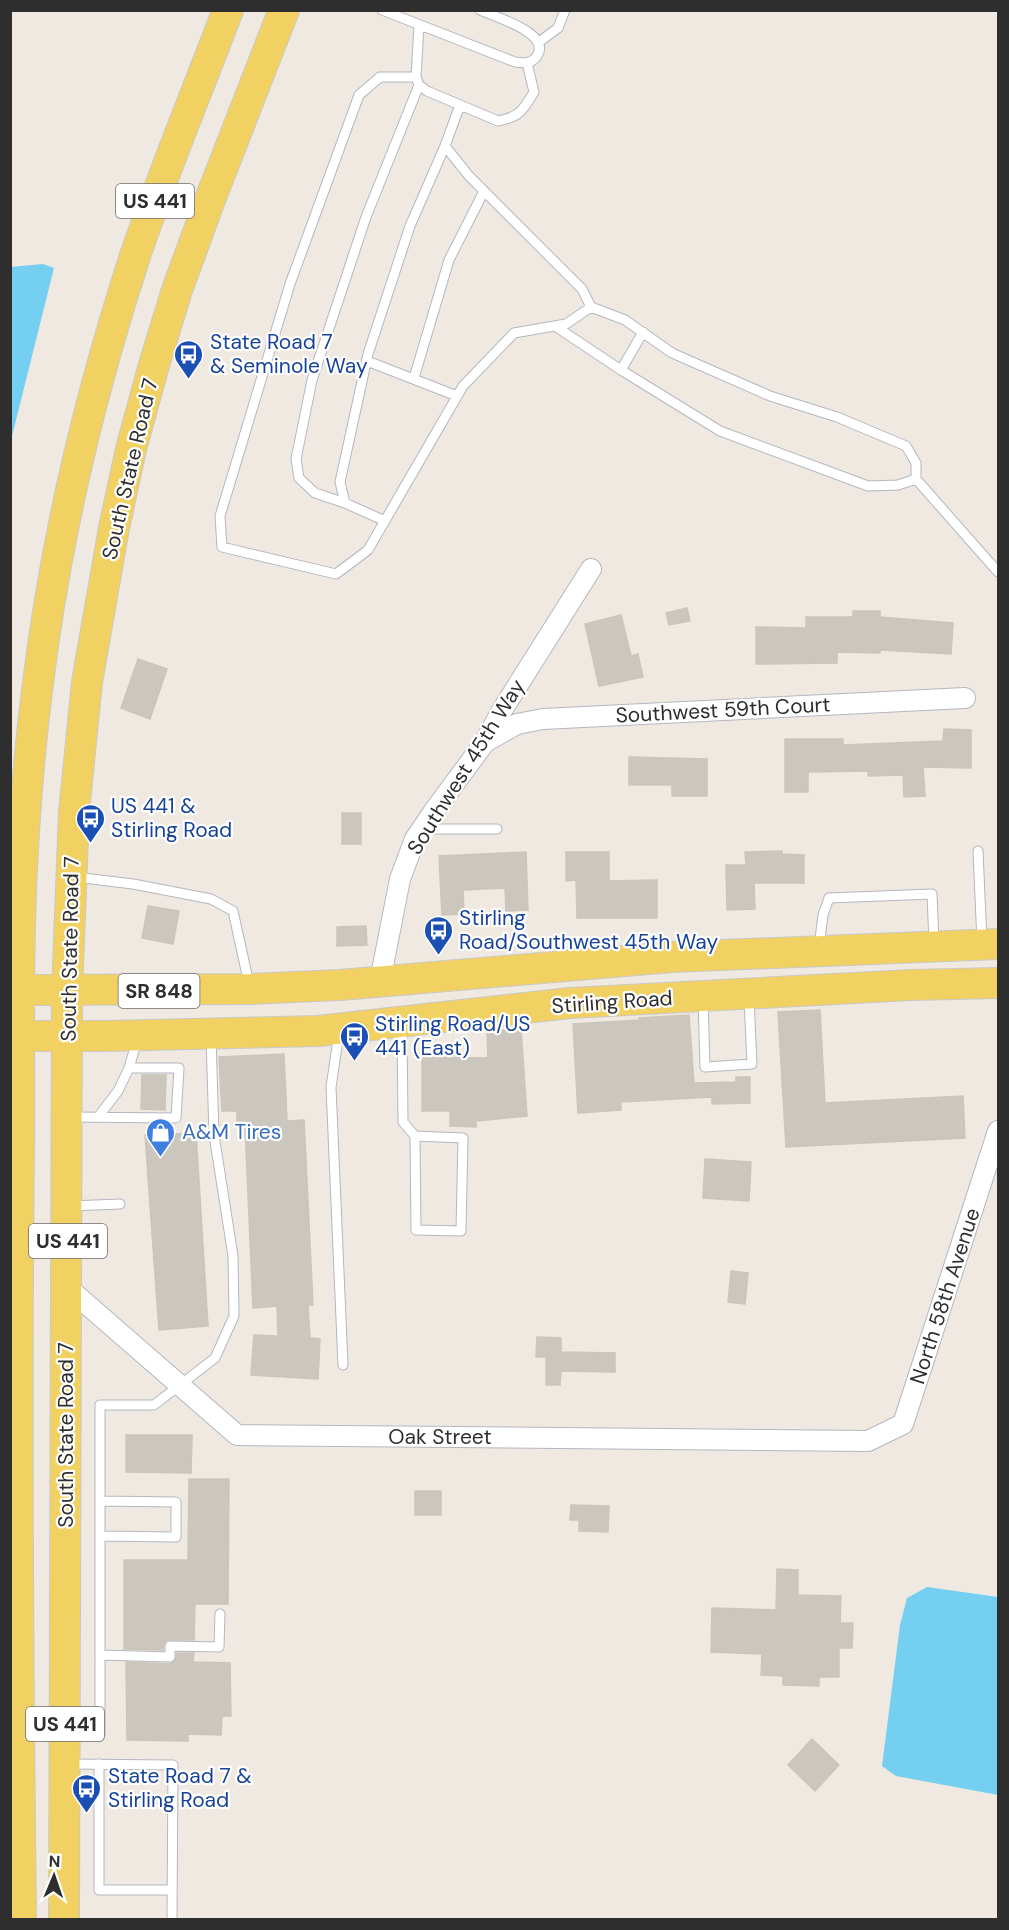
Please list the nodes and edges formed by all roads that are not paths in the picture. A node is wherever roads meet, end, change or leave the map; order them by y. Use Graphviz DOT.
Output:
graph roads {
  1 [pos="228,10"];
  2 [pos="284,10"];
  3 [pos="382,10"];
  4 [pos="480,10"];
  5 [pos="565,10"];
  6 [pos="419,25"];
  7 [pos="539,42"];
  8 [pos="527,63"];
  9 [pos="418,81"];
  10 [pos="460,105"];
  11 [pos="445,146"];
  12 [pos="484,191"];
  13 [pos="591,308"];
  14 [pos="555,326"];
  15 [pos="643,332"];
  16 [pos="367,361"];
  17 [pos="621,370"];
  18 [pos="414,378"];
  19 [pos="457,396"];
  20 [pos="916,479"];
  21 [pos="345,503"];
  22 [pos="385,521"];
  23 [pos="591,569"];
  24 [pos="999,572"];
  25 [pos="965,698"];
  26 [pos="485,742"];
  27 [pos="422,829"];
  28 [pos="497,829"];
  29 [pos="978,851"];
  30 [pos="71,877"];
  31 [pos="990,944"];
  32 [pos="934,946"];
  33 [pos="818,950"];
  34 [pos="591,963"];
  35 [pos="380,981"];
  36 [pos="999,983"];
  37 [pos="250,989"];
  38 [pos="15,990"];
  39 [pos="68,991"];
  40 [pos="749,994"];
  41 [pos="703,996"];
  42 [pos="543,1006"];
  43 [pos="402,1021"];
  44 [pos="340,1028"];
  45 [pos="211,1033"];
  46 [pos="138,1035"];
  47 [pos="15,1036"];
  48 [pos="68,1036"];
  49 [pos="129,1068"];
  50 [pos="67,1117"];
  51 [pos="98,1117"];
  52 [pos="999,1131"];
  53 [pos="415,1136"];
  54 [pos="120,1204"];
  55 [pos="68,1206"];
  56 [pos="67,1287"];
  57 [pos="343,1365"];
  58 [pos="178,1385"];
  59 [pos="868,1441"];
  60 [pos="101,1501"];
  61 [pos="101,1536"];
  62 [pos="14,1600"];
  63 [pos="220,1614"];
  64 [pos="65,1651"];
  65 [pos="101,1655"];
  66 [pos="100,1734"];
  67 [pos="64,1764"];
  68 [pos="99,1764"];
  69 [pos="172,1890"];
  70 [pos="21,1920"];
  71 [pos="64,1920"];
  72 [pos="172,1920"];
  1 -- 38 [label="main road, US 441"];
  2 -- 30 [label="main road, South State Road 7 / US 441"];
  3 -- 6 [label="lane"];
  4 -- 7 [label="lane"];
  5 -- 7 [label="lane"];
  6 -- 8 [label="lane"];
  6 -- 9 [label="lane"];
  7 -- 8 [label="lane"];
  8 -- 10 [label="lane"];
  9 -- 10 [label="lane"];
  9 -- 21 [label="lane"];
  9 -- 22 [label="lane"];
  10 -- 11 [label="lane"];
  11 -- 12 [label="lane"];
  11 -- 16 [label="lane"];
  12 -- 13 [label="lane"];
  12 -- 18 [label="lane"];
  13 -- 14 [label="lane"];
  13 -- 15 [label="lane"];
  14 -- 17 [label="lane"];
  14 -- 19 [label="lane"];
  15 -- 17 [label="lane"];
  15 -- 20 [label="lane"];
  16 -- 18 [label="lane"];
  16 -- 21 [label="lane"];
  17 -- 20 [label="lane"];
  18 -- 19 [label="lane"];
  19 -- 22 [label="lane"];
  20 -- 24 [label="lane"];
  21 -- 22 [label="lane"];
  23 -- 26 [label="street, Southwest 45th Way"];
  25 -- 26 [label="street, Southwest 59th Court"];
  26 -- 27 [label="street, Southwest 45th Way"];
  27 -- 28 [label="lane"];
  27 -- 35 [label="street, Southwest 45th Way"];
  29 -- 31 [label="lane"];
  30 -- 37 [label="lane"];
  30 -- 39 [label="main road, South State Road 7 / US 441"];
  31 -- 32 [label="main road, Stirling Road / SR 848"];
  32 -- 33 [label="main road, Stirling Road / SR 848"];
  32 -- 33 [label="lane"];
  33 -- 34 [label="main road, Stirling Road / SR 848"];
  34 -- 35 [label="main road, Stirling Road / SR 848"];
  34 -- 42 [label="main road"];
  35 -- 37 [label="main road, Stirling Road / SR 848"];
  36 -- 40 [label="main road, Stirling Road / SR 848"];
  37 -- 39 [label="main road, Stirling Road / SR 848"];
  38 -- 39 [label="main road, Stirling Road / SR 848"];
  38 -- 47 [label="main road, US 441"];
  39 -- 48 [label="main road, South State Road 7 / US 441"];
  40 -- 41 [label="main road, Stirling Road / SR 848"];
  40 -- 41 [label="lane"];
  41 -- 42 [label="main road, Stirling Road / SR 848"];
  42 -- 43 [label="main road, Stirling Road / SR 848"];
  43 -- 44 [label="main road, Stirling Road / SR 848"];
  43 -- 53 [label="lane"];
  44 -- 45 [label="main road, Stirling Road / SR 848"];
  44 -- 57 [label="lane"];
  45 -- 46 [label="main road, Stirling Road / SR 848"];
  45 -- 58 [label="lane"];
  46 -- 48 [label="main road, Stirling Road / SR 848"];
  46 -- 49 [label="lane"];
  47 -- 48 [label="main road, Stirling Road / SR 848"];
  47 -- 62 [label="main road, US 441"];
  48 -- 50 [label="main road, South State Road 7 / US 441"];
  49 -- 51 [label="lane"];
  49 -- 51 [label="lane"];
  50 -- 51 [label="lane"];
  50 -- 55 [label="main road, South State Road 7 / US 441"];
  52 -- 59 [label="street, North 58th Avenue"];
  53 -- 53 [label="lane"];
  54 -- 55 [label="lane"];
  55 -- 56 [label="main road, South State Road 7 / US 441"];
  56 -- 58 [label="street, Oak Street"];
  56 -- 64 [label="main road, South State Road 7 / US 441"];
  58 -- 59 [label="street, Oak Street"];
  58 -- 60 [label="lane"];
  60 -- 61 [label="lane"];
  60 -- 61 [label="lane"];
  61 -- 65 [label="lane"];
  62 -- 64 [label="main road"];
  62 -- 70 [label="main road, US 441"];
  63 -- 65 [label="lane"];
  64 -- 67 [label="main road, South State Road 7 / US 441"];
  65 -- 66 [label="lane"];
  67 -- 68 [label="lane"];
  67 -- 71 [label="main road, South State Road 7 / US 441"];
  68 -- 69 [label="lane"];
  68 -- 69 [label="lane"];
  69 -- 72 [label="lane"];
}
